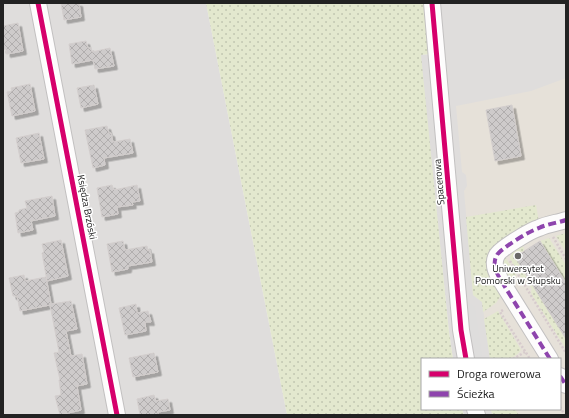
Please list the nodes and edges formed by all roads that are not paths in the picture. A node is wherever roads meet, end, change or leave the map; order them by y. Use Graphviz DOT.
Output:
graph roads {
  1 [pos="38,3"];
  2 [pos="432,3"];
  3 [pos="566,220"];
  4 [pos="466,358"];
  5 [pos="549,358"];
  6 [pos="117,415"];
  1 -- 6 [label="street, Księdza Brzóski"];
  2 -- 4 [label="street, Spacerowa"];
  3 -- 5 [label="street"];
}
